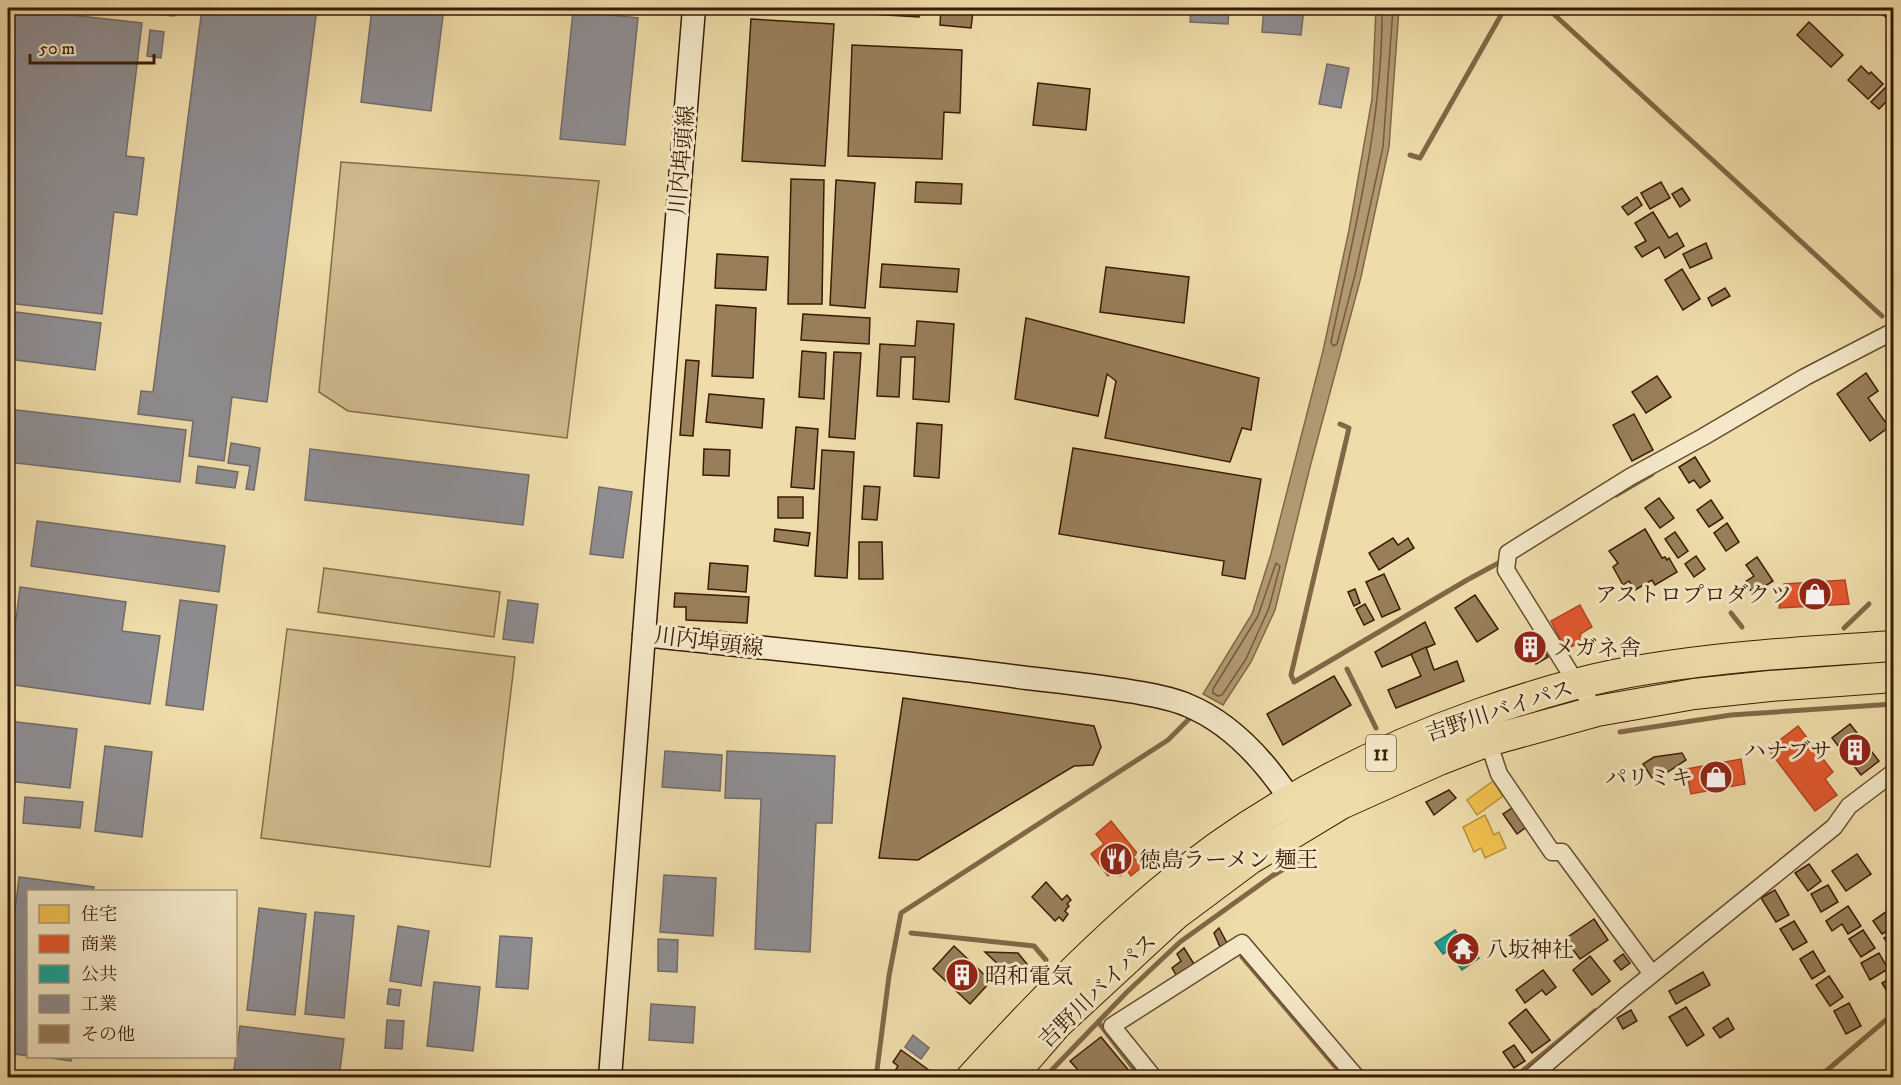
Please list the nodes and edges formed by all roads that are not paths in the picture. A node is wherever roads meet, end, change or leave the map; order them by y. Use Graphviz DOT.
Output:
graph roads {
  1 [pos="694,8"];
  2 [pos="1893,331"];
  3 [pos="644,635"];
  4 [pos="1893,646"];
  5 [pos="1893,676"];
  6 [pos="1577,684"];
  7 [pos="1597,711"];
  8 [pos="1488,741"];
  9 [pos="1893,772"];
  10 [pos="1291,799"];
  11 [pos="1306,825"];
  12 [pos="1652,974"];
  13 [pos="610,1077"];
  14 [pos="971,1077"];
  15 [pos="1010,1077"];
  16 [pos="1154,1077"];
  17 [pos="1357,1077"];
  18 [pos="1530,1077"];
  1 -- 3 [label="main road, 川内埠頭線"];
  2 -- 6 [label="street"];
  3 -- 10 [label="main road, 川内埠頭線"];
  3 -- 13 [label="main road"];
  4 -- 6 [label="highway, 吉野川バイパス / 11"];
  5 -- 7 [label="highway, 吉野川バイパス / 11"];
  6 -- 7 [label="street"];
  6 -- 10 [label="highway, 吉野川バイパス / 11"];
  7 -- 8 [label="highway, 吉野川バイパス / 11"];
  8 -- 11 [label="highway, 吉野川バイパス / 11"];
  8 -- 12 [label="street"];
  9 -- 12 [label="street"];
  10 -- 11 [label="main road, 川内埠頭線"];
  10 -- 14 [label="highway, 吉野川バイパス / 11"];
  11 -- 15 [label="highway, 吉野川バイパス / 11"];
  12 -- 18 [label="street"];
  16 -- 17 [label="street"];
}
